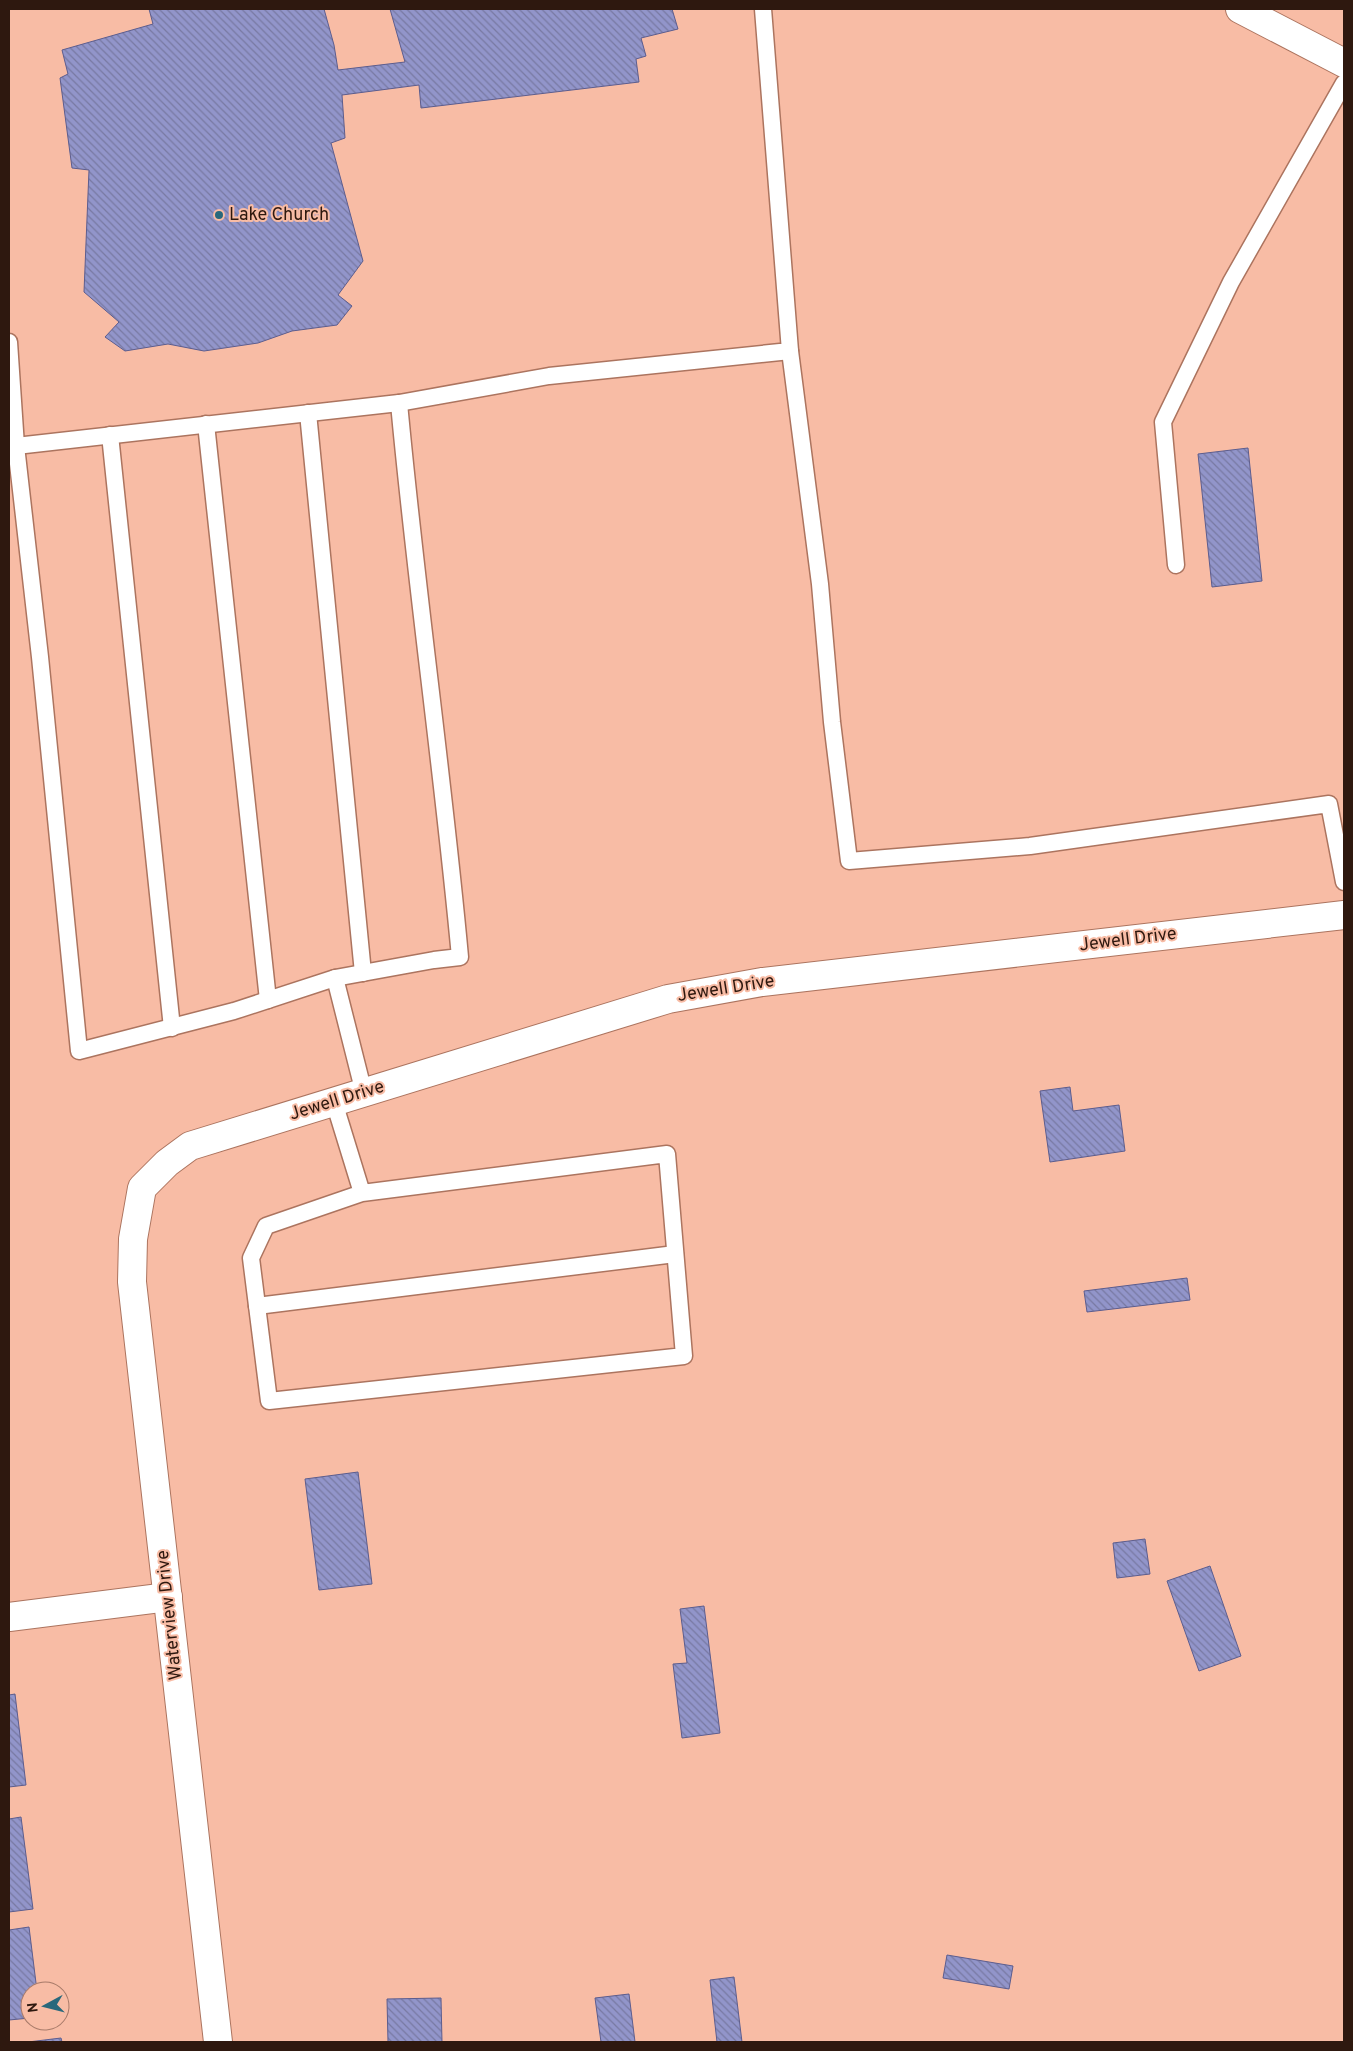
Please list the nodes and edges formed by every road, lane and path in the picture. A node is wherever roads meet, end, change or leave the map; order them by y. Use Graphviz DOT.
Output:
graph roads {
  1 [pos="763,9"];
  2 [pos="1240,9"];
  3 [pos="1344,63"];
  4 [pos="1344,83"];
  5 [pos="9,342"];
  6 [pos="790,351"];
  7 [pos="399,403"];
  8 [pos="308,413"];
  9 [pos="206,424"];
  10 [pos="110,435"];
  11 [pos="16,446"];
  12 [pos="1176,565"];
  13 [pos="1344,882"];
  14 [pos="1344,915"];
  15 [pos="363,973"];
  16 [pos="335,978"];
  17 [pos="268,1000"];
  18 [pos="172,1028"];
  19 [pos="364,1093"];
  20 [pos="334,1102"];
  21 [pos="142,1188"];
  22 [pos="362,1193"];
  23 [pos="675,1254"];
  24 [pos="257,1306"];
  25 [pos="168,1597"];
  26 [pos="9,1617"];
  27 [pos="218,2042"];
  1 -- 6 [label="lane"];
  2 -- 3 [label="street"];
  4 -- 12 [label="lane"];
  5 -- 11 [label="lane"];
  6 -- 7 [label="lane"];
  6 -- 13 [label="lane"];
  7 -- 8 [label="lane"];
  7 -- 15 [label="lane"];
  8 -- 9 [label="lane"];
  8 -- 15 [label="lane"];
  9 -- 10 [label="lane"];
  9 -- 17 [label="lane"];
  10 -- 11 [label="lane"];
  10 -- 18 [label="lane"];
  11 -- 18 [label="lane"];
  14 -- 19 [label="street, Jewell Drive"];
  15 -- 16 [label="lane"];
  16 -- 17 [label="lane"];
  16 -- 19 [label="lane"];
  17 -- 18 [label="lane"];
  19 -- 20 [label="street, Jewell Drive"];
  20 -- 21 [label="street, Jewell Drive"];
  20 -- 22 [label="lane"];
  21 -- 25 [label="street, Waterview Drive"];
  22 -- 23 [label="lane"];
  22 -- 24 [label="lane"];
  23 -- 24 [label="lane"];
  23 -- 24 [label="lane"];
  25 -- 26 [label="street"];
  25 -- 27 [label="street, Waterview Drive"];
}
